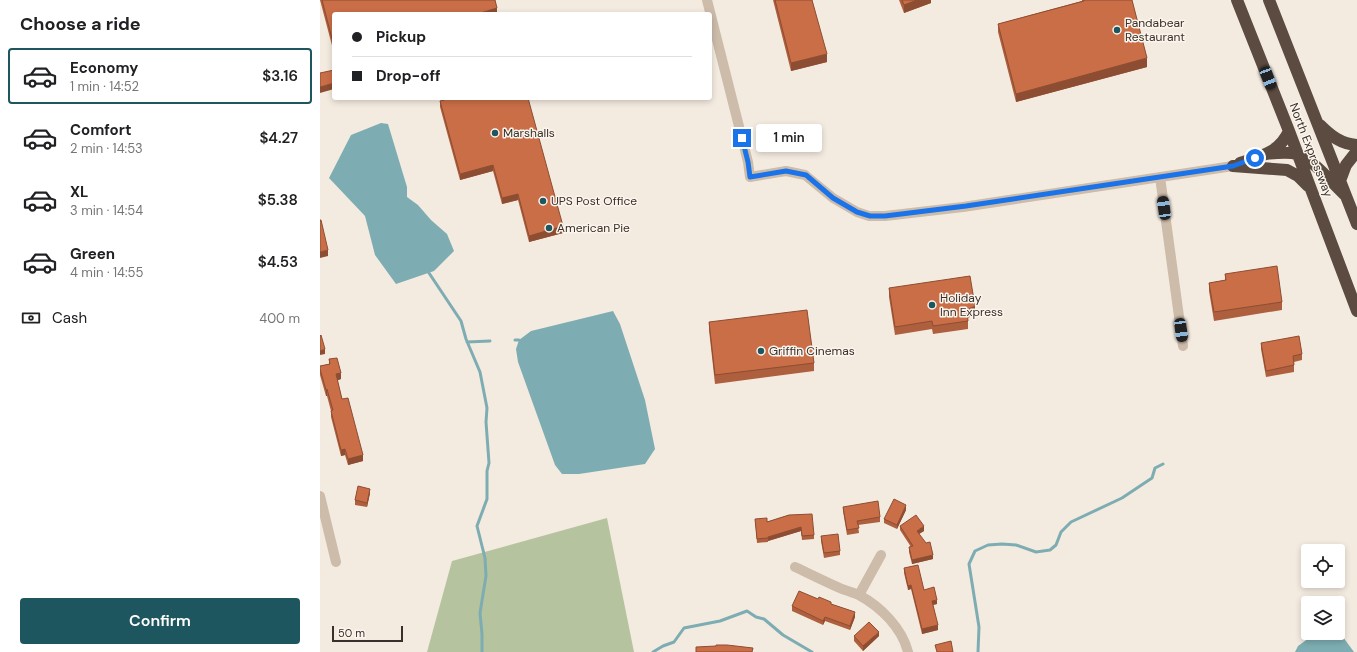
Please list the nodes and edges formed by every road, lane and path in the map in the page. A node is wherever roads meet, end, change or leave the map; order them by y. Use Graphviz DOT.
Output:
graph roads {
  1 [pos="707,0"];
  2 [pos="1237,0"];
  3 [pos="1269,0"];
  4 [pos="710,12"];
  5 [pos="712,20"];
  6 [pos="1316,118"];
  7 [pos="1289,131"];
  8 [pos="1357,145"];
  9 [pos="1357,151"];
  10 [pos="1266,154"];
  11 [pos="1298,154"];
  12 [pos="1233,166"];
  13 [pos="1160,177"];
  14 [pos="1340,181"];
  15 [pos="1310,187"];
  16 [pos="1346,197"];
  17 [pos="1357,224"];
  18 [pos="1357,311"];
  19 [pos="1183,346"];
  20 [pos="320,496"];
  21 [pos="881,555"];
  22 [pos="336,562"];
  23 [pos="795,567"];
  24 [pos="859,595"];
  25 [pos="908,652"];
  1 -- 4 [label="street"];
  2 -- 7 [label="highway, North Expressway"];
  3 -- 6 [label="highway, North Expressway"];
  5 -- 13 [label="street"];
  6 -- 8 [label="highway"];
  6 -- 14 [label="highway, North Expressway"];
  7 -- 10 [label="highway"];
  7 -- 11 [label="highway, North Expressway"];
  9 -- 14 [label="highway"];
  10 -- 11 [label="highway"];
  10 -- 12 [label="highway"];
  11 -- 15 [label="highway, North Expressway"];
  11 -- 16 [label="highway"];
  12 -- 13 [label="street"];
  12 -- 15 [label="highway"];
  13 -- 19 [label="street"];
  14 -- 16 [label="highway, North Expressway"];
  15 -- 18 [label="highway, North Expressway"];
  16 -- 17 [label="highway, North Expressway"];
  20 -- 22 [label="street"];
  21 -- 24 [label="street"];
  23 -- 24 [label="street"];
  24 -- 25 [label="street"];
}
